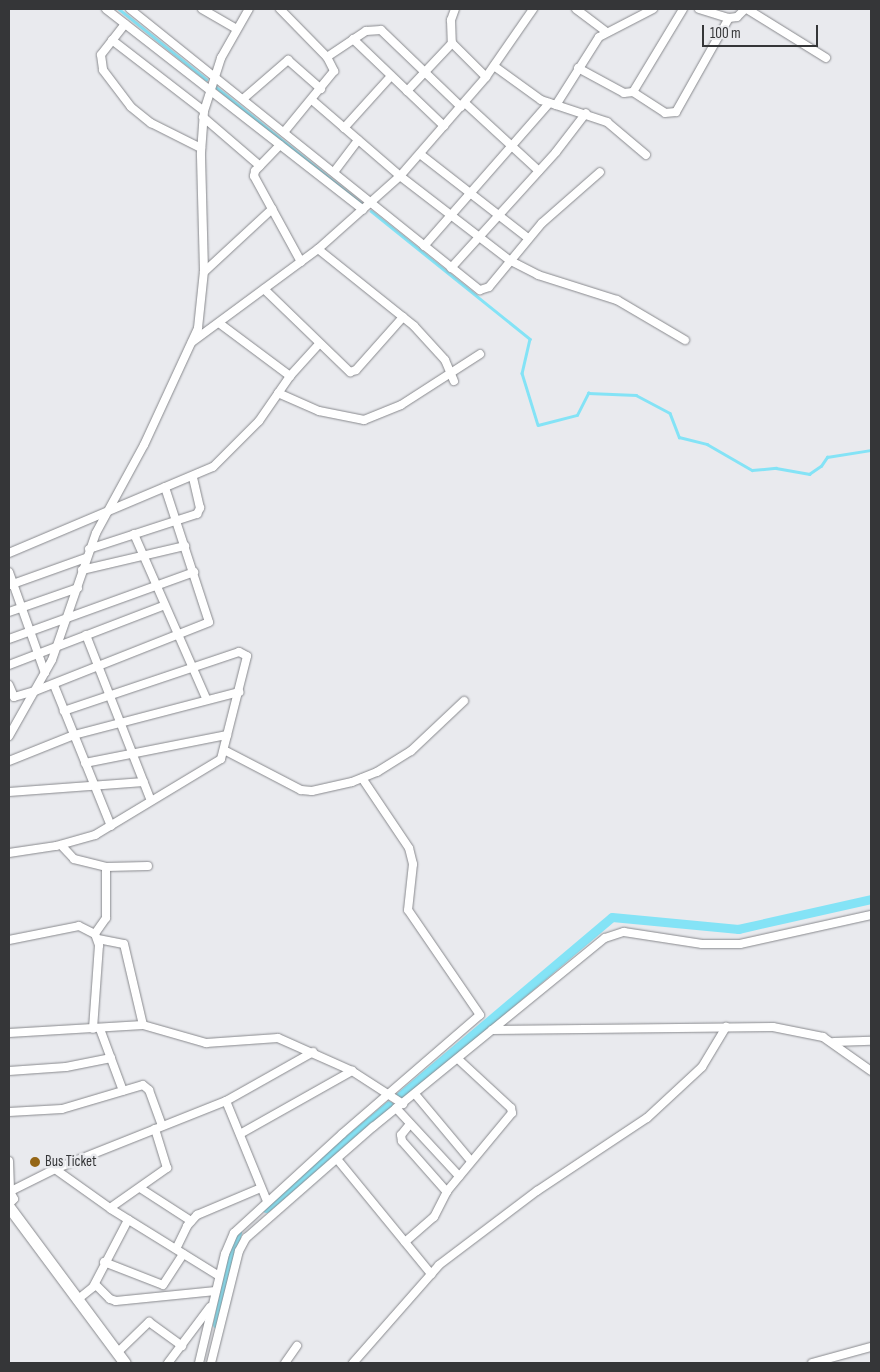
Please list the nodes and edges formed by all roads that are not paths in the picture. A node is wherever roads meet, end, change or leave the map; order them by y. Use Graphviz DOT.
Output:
graph roads {
  1 [pos="106,9"];
  2 [pos="130,9"];
  3 [pos="202,9"];
  4 [pos="249,9"];
  5 [pos="280,9"];
  6 [pos="455,9"];
  7 [pos="533,9"];
  8 [pos="576,9"];
  9 [pos="649,9"];
  10 [pos="683,9"];
  11 [pos="699,9"];
  12 [pos="746,9"];
  13 [pos="729,18"];
  14 [pos="125,24"];
  15 [pos="236,29"];
  16 [pos="606,32"];
  17 [pos="353,39"];
  18 [pos="112,40"];
  19 [pos="452,43"];
  20 [pos="327,57"];
  21 [pos="826,58"];
  22 [pos="494,66"];
  23 [pos="578,68"];
  24 [pos="424,71"];
  25 [pos="391,76"];
  26 [pos="214,77"];
  27 [pos="486,78"];
  28 [pos="209,89"];
  29 [pos="321,89"];
  30 [pos="407,91"];
  31 [pos="633,92"];
  32 [pos="243,100"];
  33 [pos="312,100"];
  34 [pos="553,104"];
  35 [pos="463,105"];
  36 [pos="586,113"];
  37 [pos="203,114"];
  38 [pos="444,126"];
  39 [pos="344,128"];
  40 [pos="284,132"];
  41 [pos="358,140"];
  42 [pos="280,145"];
  43 [pos="512,145"];
  44 [pos="201,148"];
  45 [pos="420,154"];
  46 [pos="646,155"];
  47 [pos="260,166"];
  48 [pos="539,171"];
  49 [pos="334,172"];
  50 [pos="600,172"];
  51 [pos="400,176"];
  52 [pos="470,193"];
  53 [pos="372,203"];
  54 [pos="272,209"];
  55 [pos="363,210"];
  56 [pos="499,215"];
  57 [pos="450,216"];
  58 [pos="478,238"];
  59 [pos="528,238"];
  60 [pos="424,246"];
  61 [pos="318,249"];
  62 [pos="508,260"];
  63 [pos="301,262"];
  64 [pos="451,268"];
  65 [pos="204,272"];
  66 [pos="264,289"];
  67 [pos="403,317"];
  68 [pos="219,323"];
  69 [pos="685,340"];
  70 [pos="192,342"];
  71 [pos="319,344"];
  72 [pos="480,354"];
  73 [pos="451,372"];
  74 [pos="290,376"];
  75 [pos="454,381"];
  76 [pos="278,393"];
  77 [pos="193,477"];
  78 [pos="165,487"];
  79 [pos="109,509"];
  80 [pos="177,521"];
  81 [pos="134,534"];
  82 [pos="186,546"];
  83 [pos="90,549"];
  84 [pos="9,553"];
  85 [pos="142,556"];
  86 [pos="86,558"];
  87 [pos="82,570"];
  88 [pos="9,572"];
  89 [pos="194,572"];
  90 [pos="11,584"];
  91 [pos="154,585"];
  92 [pos="78,588"];
  93 [pos="163,606"];
  94 [pos="20,608"];
  95 [pos="9,612"];
  96 [pos="68,616"];
  97 [pos="29,631"];
  98 [pos="86,635"];
  99 [pos="177,638"];
  100 [pos="9,639"];
  101 [pos="58,645"];
  102 [pos="37,654"];
  103 [pos="9,665"];
  104 [pos="98,668"];
  105 [pos="192,669"];
  106 [pos="45,673"];
  107 [pos="9,685"];
  108 [pos="54,685"];
  109 [pos="35,691"];
  110 [pos="239,692"];
  111 [pos="110,696"];
  112 [pos="11,698"];
  113 [pos="207,700"];
  114 [pos="464,701"];
  115 [pos="64,711"];
  116 [pos="121,723"];
  117 [pos="227,734"];
  118 [pos="74,735"];
  119 [pos="9,736"];
  120 [pos="224,750"];
  121 [pos="133,753"];
  122 [pos="9,761"];
  123 [pos="85,763"];
  124 [pos="362,778"];
  125 [pos="144,782"];
  126 [pos="95,785"];
  127 [pos="9,792"];
  128 [pos="151,801"];
  129 [pos="111,826"];
  130 [pos="61,845"];
  131 [pos="9,852"];
  132 [pos="148,866"];
  133 [pos="106,867"];
  134 [pos="871,915"];
  135 [pos="97,936"];
  136 [pos="9,940"];
  137 [pos="143,1025"];
  138 [pos="726,1027"];
  139 [pos="97,1029"];
  140 [pos="492,1030"];
  141 [pos="9,1033"];
  142 [pos="871,1041"];
  143 [pos="833,1042"];
  144 [pos="313,1052"];
  145 [pos="111,1058"];
  146 [pos="458,1058"];
  147 [pos="9,1070"];
  148 [pos="352,1071"];
  149 [pos="871,1071"];
  150 [pos="123,1091"];
  151 [pos="389,1093"];
  152 [pos="415,1094"];
  153 [pos="226,1101"];
  154 [pos="400,1106"];
  155 [pos="9,1112"];
  156 [pos="410,1124"];
  157 [pos="159,1128"];
  158 [pos="240,1134"];
  159 [pos="338,1159"];
  160 [pos="471,1161"];
  161 [pos="9,1162"];
  162 [pos="55,1169"];
  163 [pos="459,1176"];
  164 [pos="140,1188"];
  165 [pos="261,1188"];
  166 [pos="10,1190"];
  167 [pos="447,1192"];
  168 [pos="267,1201"];
  169 [pos="9,1205"];
  170 [pos="110,1208"];
  171 [pos="128,1220"];
  172 [pos="191,1220"];
  173 [pos="404,1242"];
  174 [pos="176,1249"];
  175 [pos="184,1254"];
  176 [pos="104,1262"];
  177 [pos="430,1274"];
  178 [pos="220,1276"];
  179 [pos="95,1284"];
  180 [pos="216,1291"];
  181 [pos="77,1300"];
  182 [pos="212,1304"];
  183 [pos="182,1346"];
  184 [pos="297,1346"];
  185 [pos="871,1347"];
  186 [pos="117,1353"];
  187 [pos="125,1363"];
  188 [pos="168,1363"];
  189 [pos="200,1363"];
  190 [pos="211,1363"];
  191 [pos="284,1363"];
  192 [pos="353,1363"];
  193 [pos="812,1363"];
  1 -- 14 [label="street"];
  2 -- 26 [label="street"];
  3 -- 15 [label="street"];
  4 -- 15 [label="street"];
  5 -- 20 [label="street"];
  6 -- 19 [label="street"];
  7 -- 22 [label="street"];
  8 -- 16 [label="street"];
  9 -- 16 [label="street"];
  10 -- 31 [label="street"];
  11 -- 13 [label="street"];
  12 -- 13 [label="street"];
  12 -- 21 [label="street"];
  13 -- 31 [label="street"];
  14 -- 18 [label="street"];
  14 -- 28 [label="street"];
  15 -- 26 [label="street"];
  16 -- 23 [label="street"];
  17 -- 20 [label="street"];
  17 -- 24 [label="street"];
  17 -- 25 [label="street"];
  18 -- 37 [label="street"];
  18 -- 44 [label="street"];
  19 -- 24 [label="street"];
  19 -- 27 [label="street"];
  20 -- 29 [label="street"];
  22 -- 27 [label="street"];
  22 -- 34 [label="street"];
  23 -- 31 [label="street"];
  23 -- 34 [label="street"];
  24 -- 30 [label="street"];
  24 -- 35 [label="street"];
  25 -- 30 [label="street"];
  25 -- 39 [label="street"];
  26 -- 28 [label="street"];
  26 -- 32 [label="street"];
  27 -- 35 [label="street"];
  28 -- 37 [label="street"];
  28 -- 42 [label="street"];
  29 -- 32 [label="street"];
  29 -- 33 [label="street"];
  30 -- 38 [label="street"];
  32 -- 40 [label="street"];
  33 -- 39 [label="street"];
  33 -- 40 [label="street"];
  34 -- 36 [label="street"];
  34 -- 43 [label="street"];
  35 -- 38 [label="street"];
  35 -- 43 [label="street"];
  36 -- 46 [label="street"];
  36 -- 48 [label="street"];
  37 -- 44 [label="street"];
  37 -- 47 [label="street"];
  38 -- 45 [label="street"];
  39 -- 41 [label="street"];
  40 -- 49 [label="street"];
  41 -- 49 [label="street"];
  41 -- 51 [label="street"];
  42 -- 47 [label="street"];
  42 -- 55 [label="street"];
  43 -- 48 [label="street"];
  43 -- 52 [label="street"];
  44 -- 65 [label="street"];
  45 -- 51 [label="street"];
  45 -- 52 [label="street"];
  47 -- 54 [label="street"];
  48 -- 56 [label="street"];
  49 -- 53 [label="street"];
  50 -- 59 [label="street"];
  51 -- 53 [label="street"];
  51 -- 57 [label="street"];
  52 -- 56 [label="street"];
  52 -- 57 [label="street"];
  53 -- 55 [label="street"];
  53 -- 60 [label="street"];
  54 -- 63 [label="street"];
  54 -- 65 [label="street"];
  55 -- 61 [label="street"];
  56 -- 58 [label="street"];
  56 -- 59 [label="street"];
  57 -- 58 [label="street"];
  57 -- 60 [label="street"];
  58 -- 62 [label="street"];
  58 -- 64 [label="street"];
  59 -- 62 [label="street"];
  60 -- 64 [label="street"];
  61 -- 63 [label="street"];
  61 -- 67 [label="street"];
  62 -- 64 [label="street"];
  62 -- 69 [label="street"];
  63 -- 66 [label="street"];
  65 -- 70 [label="street"];
  66 -- 68 [label="street"];
  66 -- 71 [label="street"];
  67 -- 71 [label="street"];
  67 -- 73 [label="street"];
  68 -- 70 [label="street"];
  68 -- 74 [label="street"];
  70 -- 79 [label="street"];
  71 -- 74 [label="street"];
  72 -- 73 [label="street"];
  73 -- 75 [label="street"];
  73 -- 76 [label="street"];
  74 -- 76 [label="street"];
  76 -- 77 [label="street"];
  77 -- 78 [label="street"];
  77 -- 80 [label="street"];
  78 -- 79 [label="street"];
  78 -- 80 [label="street"];
  79 -- 83 [label="street"];
  79 -- 84 [label="street"];
  80 -- 81 [label="street"];
  80 -- 82 [label="street"];
  81 -- 83 [label="street"];
  81 -- 85 [label="street"];
  82 -- 85 [label="street"];
  82 -- 89 [label="street"];
  83 -- 86 [label="street"];
  85 -- 87 [label="street"];
  85 -- 91 [label="street"];
  86 -- 87 [label="street"];
  86 -- 90 [label="street"];
  87 -- 92 [label="street"];
  88 -- 90 [label="street"];
  89 -- 91 [label="street"];
  89 -- 99 [label="street"];
  90 -- 94 [label="street"];
  91 -- 93 [label="street"];
  91 -- 96 [label="street"];
  92 -- 94 [label="street"];
  92 -- 96 [label="street"];
  93 -- 98 [label="street"];
  93 -- 99 [label="street"];
  94 -- 95 [label="street"];
  94 -- 97 [label="street"];
  96 -- 97 [label="street"];
  96 -- 101 [label="street"];
  97 -- 100 [label="street"];
  97 -- 102 [label="street"];
  98 -- 101 [label="street"];
  98 -- 104 [label="street"];
  99 -- 104 [label="street"];
  99 -- 105 [label="street"];
  101 -- 102 [label="street"];
  101 -- 106 [label="street"];
  102 -- 103 [label="street"];
  102 -- 106 [label="street"];
  104 -- 108 [label="street"];
  104 -- 111 [label="street"];
  105 -- 110 [label="street"];
  105 -- 111 [label="street"];
  105 -- 113 [label="street"];
  106 -- 109 [label="street"];
  107 -- 112 [label="street"];
  108 -- 109 [label="street"];
  108 -- 115 [label="street"];
  109 -- 112 [label="street"];
  109 -- 119 [label="street"];
  110 -- 113 [label="street"];
  110 -- 117 [label="street"];
  111 -- 115 [label="street"];
  111 -- 116 [label="street"];
  113 -- 116 [label="street"];
  114 -- 124 [label="street"];
  115 -- 118 [label="street"];
  116 -- 118 [label="street"];
  116 -- 121 [label="street"];
  117 -- 120 [label="street"];
  117 -- 121 [label="street"];
  118 -- 122 [label="street"];
  118 -- 123 [label="street"];
  120 -- 124 [label="street"];
  120 -- 128 [label="street"];
  121 -- 123 [label="street"];
  121 -- 125 [label="street"];
  123 -- 126 [label="street"];
  124 -- 151 [label="street"];
  125 -- 126 [label="street"];
  125 -- 128 [label="street"];
  126 -- 127 [label="street"];
  126 -- 129 [label="street"];
  128 -- 129 [label="street"];
  129 -- 130 [label="street"];
  130 -- 131 [label="street"];
  130 -- 133 [label="street"];
  132 -- 133 [label="street"];
  133 -- 135 [label="street"];
  134 -- 140 [label="street"];
  135 -- 136 [label="street"];
  135 -- 137 [label="street"];
  135 -- 139 [label="street"];
  137 -- 139 [label="street"];
  137 -- 144 [label="street"];
  138 -- 140 [label="street"];
  138 -- 143 [label="street"];
  138 -- 177 [label="street"];
  139 -- 141 [label="street"];
  139 -- 145 [label="street"];
  140 -- 146 [label="street"];
  142 -- 143 [label="street"];
  143 -- 149 [label="street"];
  144 -- 148 [label="street"];
  144 -- 153 [label="street"];
  145 -- 147 [label="street"];
  145 -- 150 [label="street"];
  146 -- 152 [label="street"];
  146 -- 160 [label="street"];
  148 -- 151 [label="street"];
  148 -- 158 [label="street"];
  150 -- 155 [label="street"];
  150 -- 157 [label="street"];
  151 -- 154 [label="street"];
  151 -- 168 [label="street"];
  152 -- 154 [label="street"];
  152 -- 160 [label="street"];
  153 -- 157 [label="street"];
  153 -- 158 [label="street"];
  154 -- 156 [label="street"];
  154 -- 159 [label="street"];
  156 -- 163 [label="street"];
  156 -- 167 [label="street"];
  157 -- 162 [label="street"];
  157 -- 164 [label="street"];
  158 -- 165 [label="street"];
  159 -- 173 [label="street"];
  159 -- 190 [label="street"];
  160 -- 163 [label="street"];
  161 -- 166 [label="street"];
  162 -- 166 [label="street"];
  162 -- 170 [label="street"];
  163 -- 167 [label="street"];
  164 -- 170 [label="street"];
  164 -- 172 [label="street"];
  165 -- 168 [label="street"];
  165 -- 172 [label="street"];
  166 -- 169 [label="street"];
  167 -- 173 [label="street"];
  168 -- 178 [label="street"];
  169 -- 181 [label="street"];
  170 -- 171 [label="street"];
  171 -- 174 [label="street"];
  171 -- 176 [label="street"];
  172 -- 174 [label="street"];
  173 -- 177 [label="street"];
  174 -- 175 [label="street"];
  175 -- 176 [label="street"];
  175 -- 178 [label="street"];
  176 -- 179 [label="street"];
  177 -- 192 [label="street"];
  178 -- 180 [label="street"];
  179 -- 180 [label="street"];
  179 -- 181 [label="street"];
  180 -- 182 [label="street"];
  181 -- 186 [label="street"];
  182 -- 183 [label="street"];
  182 -- 189 [label="street"];
  183 -- 186 [label="street"];
  183 -- 188 [label="street"];
  184 -- 191 [label="street"];
  185 -- 193 [label="street"];
  186 -- 187 [label="street"];
}
